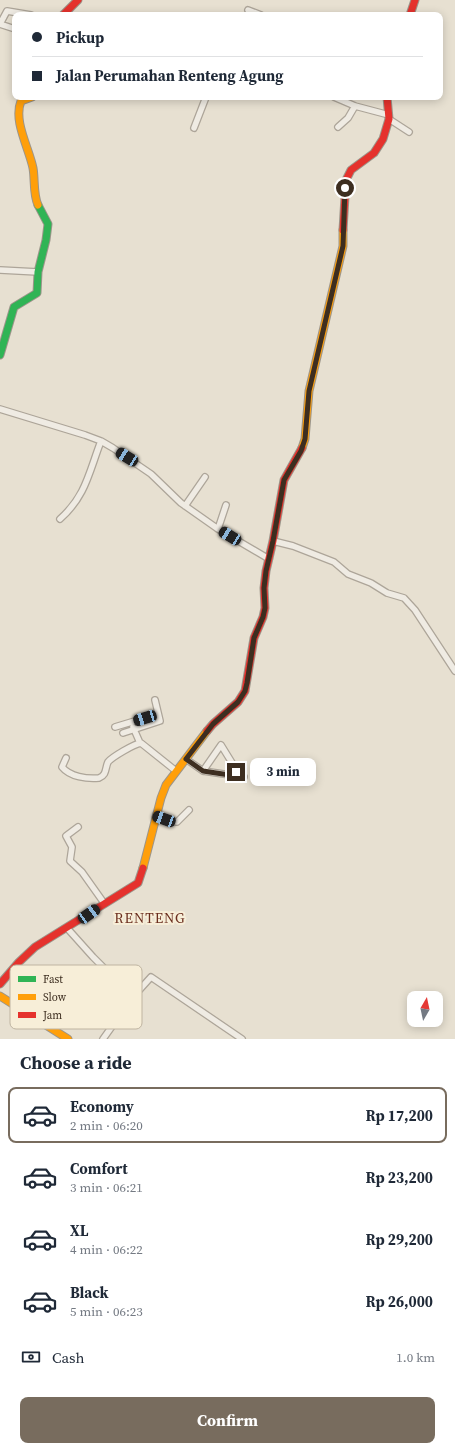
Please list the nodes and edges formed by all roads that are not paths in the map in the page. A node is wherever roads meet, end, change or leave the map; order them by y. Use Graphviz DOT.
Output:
graph roads {
  1 [pos="78,0"];
  2 [pos="415,0"];
  3 [pos="248,10"];
  4 [pos="13,12"];
  5 [pos="66,12"];
  6 [pos="253,12"];
  7 [pos="411,12"];
  8 [pos="0,24"];
  9 [pos="12,28"];
  10 [pos="24,100"];
  11 [pos="205,100"];
  12 [pos="341,100"];
  13 [pos="387,100"];
  14 [pos="355,106"];
  15 [pos="389,117"];
  16 [pos="338,127"];
  17 [pos="194,128"];
  18 [pos="409,132"];
  19 [pos="0,270"];
  20 [pos="38,272"];
  21 [pos="0,355"];
  22 [pos="0,409"];
  23 [pos="100,441"];
  24 [pos="205,477"];
  25 [pos="226,505"];
  26 [pos="185,506"];
  27 [pos="60,519"];
  28 [pos="218,528"];
  29 [pos="273,541"];
  30 [pos="269,559"];
  31 [pos="455,670"];
  32 [pos="155,700"];
  33 [pos="158,714"];
  34 [pos="131,722"];
  35 [pos="115,727"];
  36 [pos="134,729"];
  37 [pos="123,733"];
  38 [pos="140,743"];
  39 [pos="66,758"];
  40 [pos="186,759"];
  41 [pos="176,771"];
  42 [pos="203,771"];
  43 [pos="236,776"];
  44 [pos="244,777"];
  45 [pos="189,810"];
  46 [pos="156,816"];
  47 [pos="78,827"];
  48 [pos="104,904"];
  49 [pos="67,928"];
  50 [pos="16,965"];
  51 [pos="101,965"];
  52 [pos="10,972"];
  53 [pos="0,984"];
  54 [pos="142,987"];
  55 [pos="0,996"];
  56 [pos="10,1002"];
  57 [pos="52,1029"];
  58 [pos="110,1029"];
  59 [pos="68,1039"];
  60 [pos="103,1039"];
  61 [pos="242,1039"];
  1 -- 5 [label="street"];
  2 -- 7 [label="street"];
  3 -- 6 [label="street"];
  4 -- 8 [label="street"];
  8 -- 9 [label="street"];
  10 -- 20 [label="street"];
  11 -- 17 [label="street"];
  12 -- 14 [label="street"];
  13 -- 15 [label="street"];
  14 -- 15 [label="street"];
  14 -- 16 [label="street"];
  15 -- 18 [label="street"];
  15 -- 29 [label="street"];
  19 -- 20 [label="street"];
  20 -- 21 [label="street"];
  22 -- 23 [label="street"];
  23 -- 26 [label="street"];
  23 -- 27 [label="street"];
  24 -- 26 [label="street"];
  25 -- 28 [label="street"];
  26 -- 28 [label="street"];
  28 -- 30 [label="street"];
  29 -- 30 [label="street"];
  29 -- 31 [label="street"];
  30 -- 40 [label="street"];
  32 -- 33 [label="street"];
  33 -- 34 [label="street"];
  33 -- 36 [label="street"];
  34 -- 35 [label="street"];
  34 -- 36 [label="street"];
  36 -- 37 [label="street"];
  36 -- 38 [label="street"];
  38 -- 39 [label="street"];
  38 -- 41 [label="street"];
  40 -- 41 [label="street"];
  40 -- 42 [label="street"];
  41 -- 46 [label="street"];
  42 -- 43 [label="street"];
  42 -- 43 [label="street"];
  43 -- 44 [label="street"];
  45 -- 46 [label="street"];
  46 -- 48 [label="street"];
  47 -- 48 [label="street"];
  48 -- 49 [label="street"];
  49 -- 50 [label="street"];
  49 -- 51 [label="street"];
  52 -- 53 [label="street"];
  54 -- 61 [label="street"];
  55 -- 56 [label="street"];
  57 -- 59 [label="street"];
  58 -- 60 [label="street"];
}
